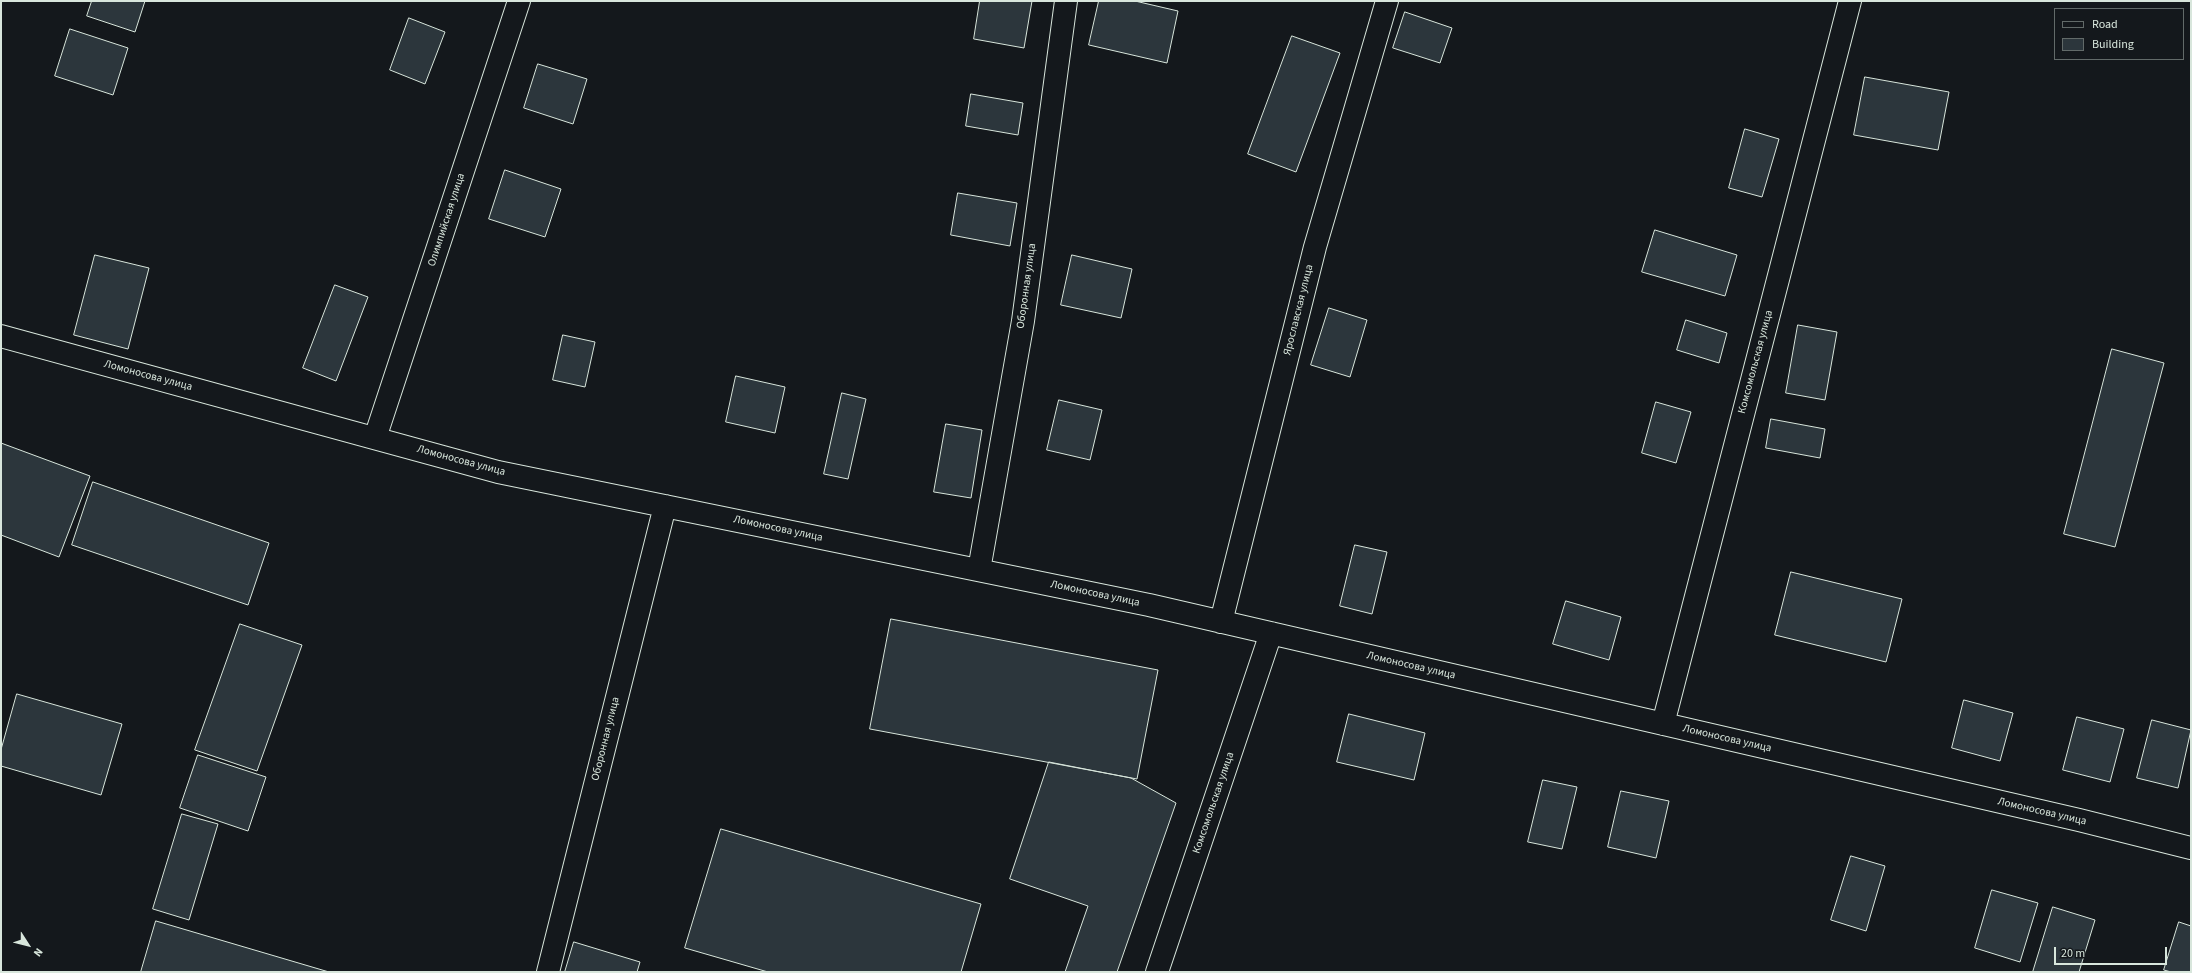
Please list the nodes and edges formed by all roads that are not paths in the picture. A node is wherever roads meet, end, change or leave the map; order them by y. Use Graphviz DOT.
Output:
graph roads {
  1 [pos="519,1"];
  2 [pos="1066,1"];
  3 [pos="1387,1"];
  4 [pos="1850,1"];
  5 [pos="1,336"];
  6 [pos="375,438"];
  7 [pos="665,506"];
  8 [pos="979,570"];
  9 [pos="1220,622"];
  10 [pos="1271,633"];
  11 [pos="1663,724"];
  12 [pos="2191,848"];
  13 [pos="548,972"];
  14 [pos="1157,972"];
  1 -- 6 [label="street, Олимпийская улица"];
  2 -- 8 [label="street, Оборонная улица"];
  3 -- 9 [label="street, Ярославская улица"];
  4 -- 11 [label="street, Комсомольская улица"];
  5 -- 6 [label="street, Ломоносова улица"];
  6 -- 7 [label="street, Ломоносова улица"];
  7 -- 8 [label="street, Ломоносова улица"];
  7 -- 13 [label="street, Оборонная улица"];
  8 -- 9 [label="street, Ломоносова улица"];
  9 -- 10 [label="street, Ломоносова улица"];
  10 -- 11 [label="street, Ломоносова улица"];
  10 -- 14 [label="street, Комсомольская улица"];
  11 -- 12 [label="street, Ломоносова улица"];
}
